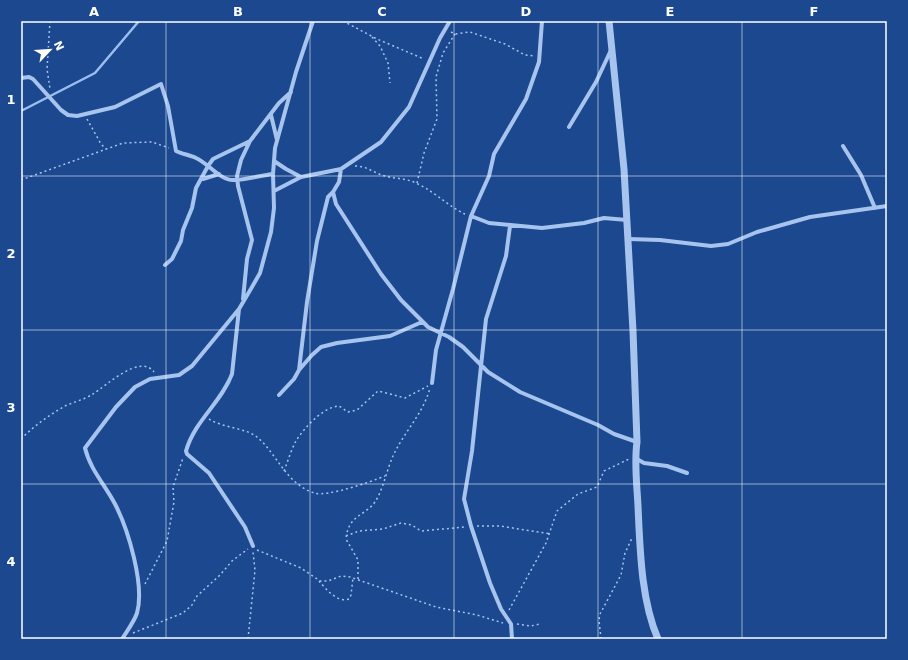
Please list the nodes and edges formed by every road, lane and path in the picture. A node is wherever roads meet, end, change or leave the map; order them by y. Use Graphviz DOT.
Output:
graph roads {
  1 [pos="50,21"];
  2 [pos="313,21"];
  3 [pos="343,21"];
  4 [pos="450,21"];
  5 [pos="542,21"];
  6 [pos="609,21"];
  7 [pos="446,28"];
  8 [pos="455,34"];
  9 [pos="370,36"];
  10 [pos="611,50"];
  11 [pos="539,56"];
  12 [pos="430,62"];
  13 [pos="21,78"];
  14 [pos="390,83"];
  15 [pos="291,92"];
  16 [pos="50,97"];
  17 [pos="86,113"];
  18 [pos="271,115"];
  19 [pos="569,128"];
  20 [pos="250,141"];
  21 [pos="277,142"];
  22 [pos="843,146"];
  23 [pos="106,149"];
  24 [pos="176,151"];
  25 [pos="274,161"];
  26 [pos="208,166"];
  27 [pos="348,166"];
  28 [pos="341,169"];
  29 [pos="219,174"];
  30 [pos="273,174"];
  31 [pos="301,177"];
  32 [pos="203,179"];
  33 [pos="21,180"];
  34 [pos="237,180"];
  35 [pos="417,183"];
  36 [pos="274,192"];
  37 [pos="333,192"];
  38 [pos="887,206"];
  39 [pos="875,208"];
  40 [pos="471,216"];
  41 [pos="626,220"];
  42 [pos="510,226"];
  43 [pos="629,239"];
  44 [pos="165,264"];
  45 [pos="243,300"];
  46 [pos="239,309"];
  47 [pos="422,322"];
  48 [pos="441,333"];
  49 [pos="481,365"];
  50 [pos="299,370"];
  51 [pos="159,378"];
  52 [pos="432,382"];
  53 [pos="279,395"];
  54 [pos="204,416"];
  55 [pos="21,439"];
  56 [pos="637,442"];
  57 [pos="187,454"];
  58 [pos="635,458"];
  59 [pos="284,471"];
  60 [pos="688,473"];
  61 [pos="385,476"];
  62 [pos="471,526"];
  63 [pos="639,529"];
  64 [pos="551,534"];
  65 [pos="346,536"];
  66 [pos="253,546"];
  67 [pos="353,578"];
  68 [pos="358,579"];
  69 [pos="319,581"];
  70 [pos="144,586"];
  71 [pos="510,621"];
  72 [pos="540,624"];
  73 [pos="123,637"];
  74 [pos="248,639"];
  75 [pos="512,639"];
  76 [pos="601,639"];
  77 [pos="658,639"];
  1 -- 16 [label="path"];
  2 -- 15 [label="street"];
  3 -- 9 [label="path"];
  4 -- 7 [label="street"];
  5 -- 11 [label="street"];
  6 -- 10 [label="street"];
  7 -- 8 [label="path"];
  7 -- 12 [label="street"];
  8 -- 11 [label="path"];
  8 -- 35 [label="path"];
  9 -- 12 [label="path"];
  9 -- 14 [label="path"];
  10 -- 19 [label="street"];
  10 -- 41 [label="street"];
  11 -- 40 [label="street"];
  12 -- 27 [label="street"];
  13 -- 16 [label="street"];
  15 -- 18 [label="street"];
  15 -- 21 [label="street"];
  16 -- 17 [label="street"];
  17 -- 23 [label="path"];
  17 -- 24 [label="street"];
  18 -- 20 [label="street"];
  18 -- 21 [label="street"];
  20 -- 26 [label="street"];
  20 -- 34 [label="street"];
  21 -- 25 [label="street"];
  22 -- 39 [label="street"];
  23 -- 24 [label="path"];
  23 -- 33 [label="path"];
  24 -- 26 [label="street"];
  25 -- 30 [label="street"];
  25 -- 31 [label="street"];
  26 -- 29 [label="street"];
  26 -- 32 [label="street"];
  27 -- 28 [label="street"];
  27 -- 35 [label="path"];
  28 -- 31 [label="street"];
  28 -- 37 [label="street"];
  29 -- 32 [label="street"];
  29 -- 34 [label="street"];
  30 -- 34 [label="street"];
  30 -- 36 [label="street"];
  31 -- 36 [label="street"];
  32 -- 44 [label="street"];
  34 -- 45 [label="street"];
  35 -- 40 [label="path"];
  36 -- 45 [label="street"];
  37 -- 47 [label="street"];
  37 -- 50 [label="street"];
  38 -- 39 [label="street"];
  39 -- 43 [label="street"];
  40 -- 42 [label="street"];
  40 -- 48 [label="street"];
  41 -- 42 [label="street"];
  41 -- 43 [label="street"];
  42 -- 49 [label="street"];
  43 -- 56 [label="street"];
  45 -- 46 [label="street"];
  46 -- 51 [label="street"];
  46 -- 54 [label="street"];
  47 -- 48 [label="street"];
  47 -- 50 [label="street"];
  48 -- 49 [label="street"];
  48 -- 52 [label="street"];
  49 -- 56 [label="street"];
  49 -- 62 [label="street"];
  50 -- 53 [label="street"];
  51 -- 55 [label="path"];
  51 -- 73 [label="street"];
  52 -- 59 [label="path"];
  52 -- 61 [label="path"];
  54 -- 57 [label="street"];
  54 -- 59 [label="path"];
  56 -- 58 [label="street"];
  57 -- 66 [label="street"];
  57 -- 70 [label="path"];
  58 -- 60 [label="street"];
  58 -- 63 [label="street"];
  58 -- 64 [label="path"];
  59 -- 61 [label="path"];
  61 -- 65 [label="path"];
  62 -- 64 [label="path"];
  62 -- 65 [label="path"];
  62 -- 71 [label="street"];
  63 -- 76 [label="path"];
  63 -- 77 [label="street"];
  64 -- 71 [label="path"];
  65 -- 68 [label="path"];
  66 -- 69 [label="path"];
  66 -- 73 [label="path"];
  66 -- 74 [label="path"];
  67 -- 68 [label="path"];
  67 -- 69 [label="path"];
  67 -- 69 [label="path"];
  68 -- 71 [label="path"];
  71 -- 72 [label="path"];
  71 -- 75 [label="street"];
}
